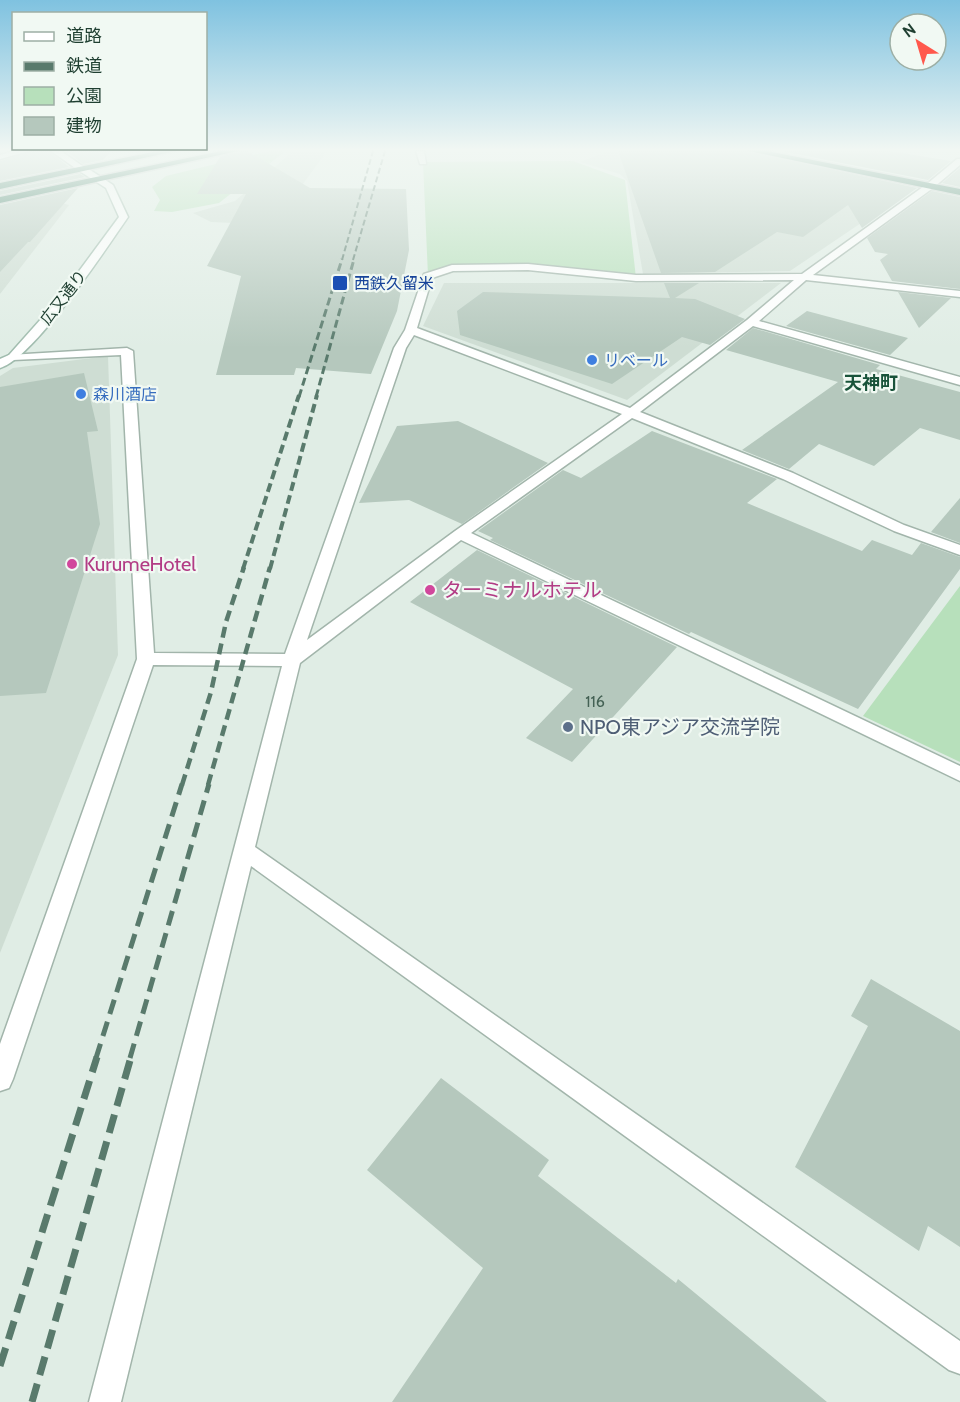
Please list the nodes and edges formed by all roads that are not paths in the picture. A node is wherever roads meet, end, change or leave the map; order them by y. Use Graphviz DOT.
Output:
graph roads {
  1 [pos="124,216"];
  2 [pos="888,216"];
  3 [pos="804,277"];
  4 [pos="960,294"];
  5 [pos="752,322"];
  6 [pos="411,330"];
  7 [pos="14,357"];
  8 [pos="0,364"];
  9 [pos="960,381"];
  10 [pos="631,413"];
  11 [pos="460,534"];
  12 [pos="960,550"];
  13 [pos="146,659"];
  14 [pos="292,660"];
  15 [pos="960,774"];
  16 [pos="245,850"];
  17 [pos="0,1079"];
  18 [pos="960,1359"];
  19 [pos="105,1402"];
  1 -- 7 [label="street, 広又通り"];
  2 -- 3 [label="street"];
  3 -- 4 [label="street"];
  3 -- 5 [label="street"];
  3 -- 6 [label="street"];
  5 -- 9 [label="street"];
  5 -- 10 [label="street"];
  6 -- 10 [label="street"];
  6 -- 14 [label="street"];
  7 -- 8 [label="street, 広又通り"];
  7 -- 13 [label="street"];
  10 -- 11 [label="street"];
  10 -- 12 [label="street"];
  11 -- 14 [label="street"];
  11 -- 15 [label="street"];
  13 -- 14 [label="street"];
  13 -- 17 [label="street"];
  14 -- 16 [label="street"];
  16 -- 18 [label="street"];
  16 -- 19 [label="street"];
}
